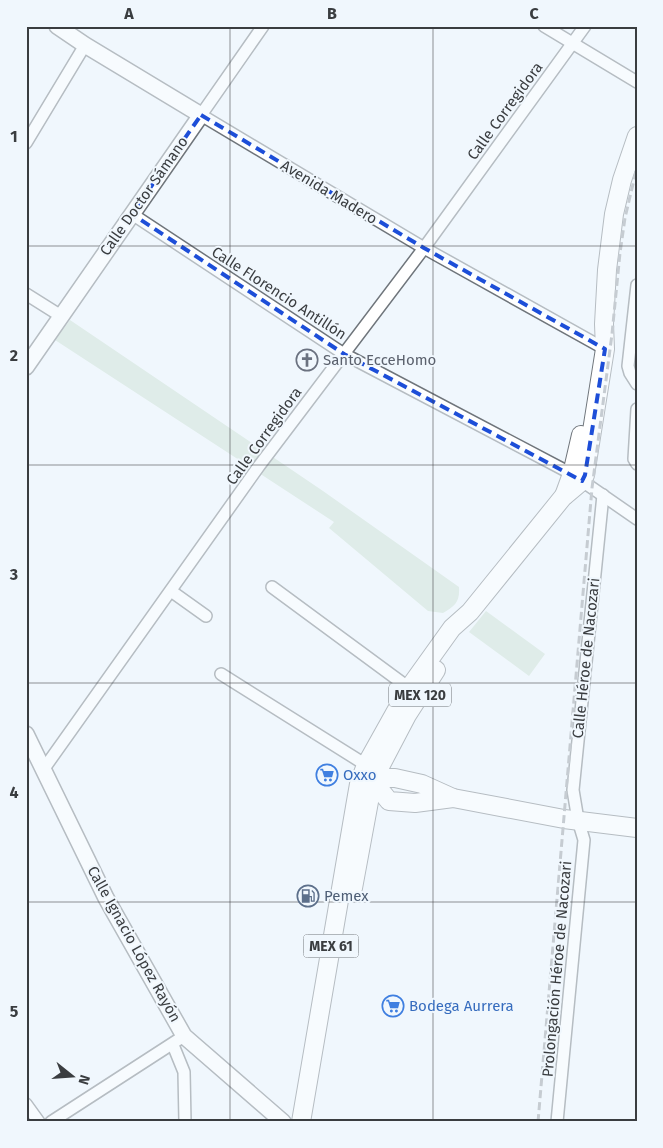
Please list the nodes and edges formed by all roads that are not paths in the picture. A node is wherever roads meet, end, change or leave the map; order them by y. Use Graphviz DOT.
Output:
graph roads {
  1 [pos="57,26"];
  2 [pos="263,26"];
  3 [pos="544,26"];
  4 [pos="585,26"];
  5 [pos="572,44"];
  6 [pos="85,45"];
  7 [pos="637,82"];
  8 [pos="201,115"];
  9 [pos="637,136"];
  10 [pos="26,143"];
  11 [pos="132,214"];
  12 [pos="424,248"];
  13 [pos="637,284"];
  14 [pos="26,294"];
  15 [pos="60,316"];
  16 [pos="601,347"];
  17 [pos="344,354"];
  18 [pos="26,367"];
  19 [pos="637,384"];
  20 [pos="637,409"];
  21 [pos="637,464"];
  22 [pos="577,478"];
  23 [pos="603,495"];
  24 [pos="636,516"];
  25 [pos="272,586"];
  26 [pos="171,591"];
  27 [pos="470,612"];
  28 [pos="206,616"];
  29 [pos="221,674"];
  30 [pos="409,688"];
  31 [pos="26,734"];
  32 [pos="390,746"];
  33 [pos="43,770"];
  34 [pos="366,775"];
  35 [pos="416,782"];
  36 [pos="454,798"];
  37 [pos="389,802"];
  38 [pos="366,814"];
  39 [pos="578,820"];
  40 [pos="637,828"];
  41 [pos="178,1041"];
  42 [pos="26,1104"];
  43 [pos="53,1121"];
  44 [pos="39,1122"];
  45 [pos="185,1122"];
  46 [pos="283,1122"];
  47 [pos="301,1122"];
  48 [pos="313,1122"];
  49 [pos="557,1122"];
  1 -- 6 [label="street, Avenida Madero"];
  2 -- 8 [label="street, Calle Doctor Sámano"];
  3 -- 5 [label="street"];
  4 -- 5 [label="street, Calle Corregidora"];
  5 -- 7 [label="street"];
  5 -- 12 [label="street, Calle Corregidora"];
  6 -- 8 [label="street, Avenida Madero"];
  6 -- 10 [label="street"];
  8 -- 11 [label="street, Calle Doctor Sámano"];
  8 -- 12 [label="street, Avenida Madero"];
  9 -- 16 [label="main road"];
  11 -- 15 [label="street, Calle Doctor Sámano"];
  11 -- 17 [label="street, Calle Florencio Antillón"];
  12 -- 16 [label="street, Avenida Madero"];
  12 -- 17 [label="street, Calle Corregidora"];
  13 -- 19 [label="street"];
  14 -- 15 [label="street"];
  15 -- 18 [label="street, Calle Doctor Sámano"];
  16 -- 22 [label="main road"];
  17 -- 22 [label="street, Calle Florencio Antillón"];
  17 -- 26 [label="street, Calle Corregidora"];
  20 -- 21 [label="street"];
  22 -- 23 [label="street, Calle Florencio Antillón"];
  22 -- 27 [label="main road, MEX 120"];
  23 -- 24 [label="street, Calle Florencio Antillón"];
  23 -- 39 [label="street, Calle Héroe de Nacozari"];
  25 -- 30 [label="street"];
  26 -- 28 [label="street"];
  26 -- 33 [label="street, Calle Corregidora"];
  27 -- 30 [label="main road, MEX 120"];
  27 -- 32 [label="main road, MEX 120"];
  29 -- 34 [label="street"];
  30 -- 34 [label="main road, MEX 120"];
  31 -- 33 [label="street, Calle Ignacio López Rayón"];
  32 -- 34 [label="main road, MEX 120"];
  32 -- 35 [label="main road"];
  33 -- 41 [label="street, Calle Ignacio López Rayón"];
  34 -- 35 [label="main road"];
  34 -- 37 [label="main road"];
  34 -- 38 [label="main road, MEX 61"];
  34 -- 47 [label="main road, MEX 61"];
  35 -- 36 [label="main road"];
  36 -- 37 [label="main road"];
  36 -- 39 [label="main road"];
  37 -- 38 [label="main road"];
  38 -- 48 [label="main road, MEX 61"];
  39 -- 40 [label="main road"];
  39 -- 49 [label="street, Prolongación Héroe de Nacozari"];
  41 -- 43 [label="street"];
  41 -- 45 [label="street"];
  41 -- 46 [label="street, Calle Ignacio López Rayón"];
  42 -- 44 [label="street"];
}
